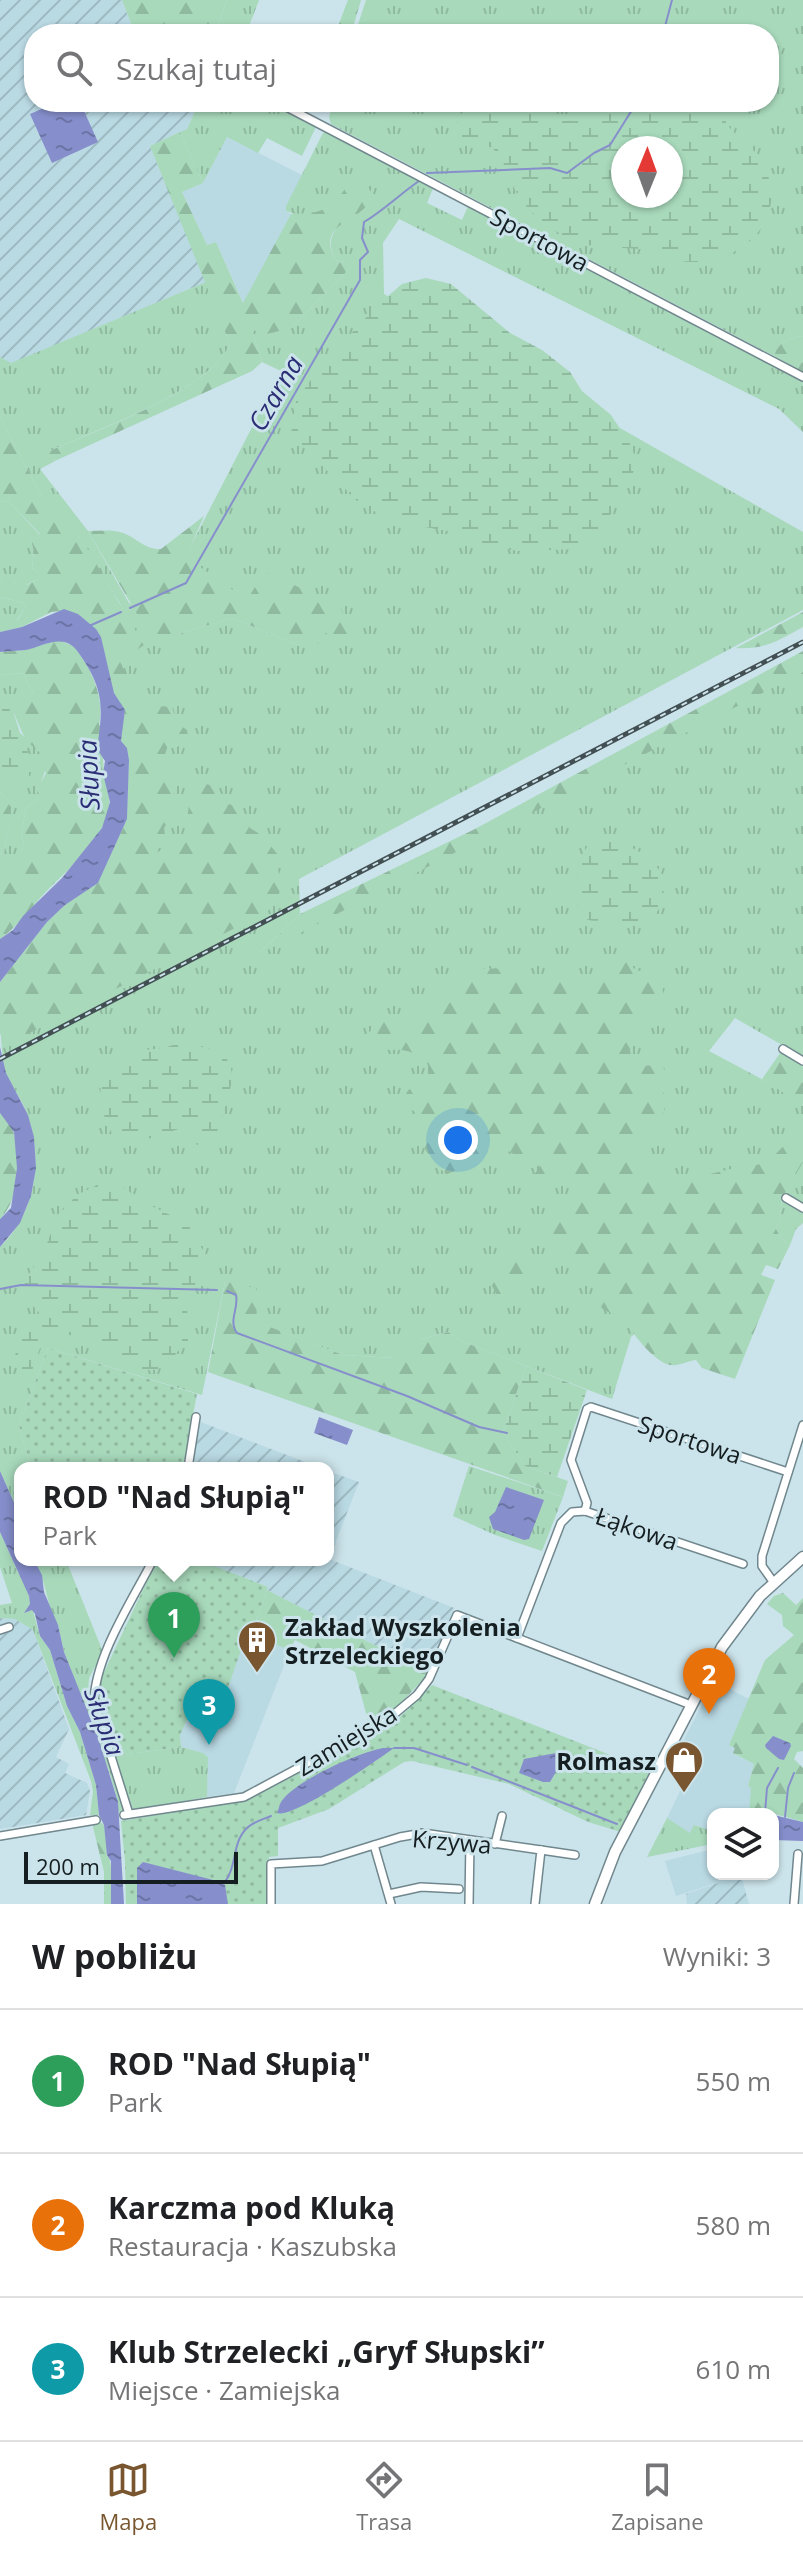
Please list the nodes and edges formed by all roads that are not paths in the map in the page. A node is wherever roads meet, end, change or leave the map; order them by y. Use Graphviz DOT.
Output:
graph roads {
  1 [pos="296,112"];
  2 [pos="803,377"];
  3 [pos="783,1049"];
  4 [pos="803,1061"];
  5 [pos="786,1198"];
  6 [pos="803,1208"];
  7 [pos="196,1417"];
  8 [pos="803,1425"];
  9 [pos="189,1462"];
  10 [pos="788,1472"];
  11 [pos="585,1511"];
  12 [pos="803,1557"];
  13 [pos="743,1564"];
  14 [pos="150,1566"];
  15 [pos="774,1583"];
  16 [pos="9,1627"];
  17 [pos="0,1630"];
  18 [pos="517,1638"];
  19 [pos="691,1705"];
  20 [pos="502,1816"];
  21 [pos="96,1820"];
  22 [pos="0,1836"];
  23 [pos="470,1840"];
  24 [pos="495,1844"];
  25 [pos="374,1845"];
  26 [pos="541,1850"];
  27 [pos="798,1854"];
  28 [pos="575,1855"];
  29 [pos="459,1889"];
  30 [pos="389,1894"];
  31 [pos="271,1904"];
  32 [pos="391,1904"];
  33 [pos="469,1904"];
  34 [pos="535,1904"];
  35 [pos="595,1904"];
  36 [pos="794,1904"];
  1 -- 2 [label="street, Sportowa"];
  3 -- 4 [label="street"];
  5 -- 6 [label="street"];
  7 -- 9 [label="street"];
  8 -- 10 [label="street"];
  10 -- 11 [label="street, Sportowa"];
  10 -- 15 [label="street"];
  11 -- 13 [label="street, Łąkowa"];
  11 -- 18 [label="street, Łąkowa"];
  12 -- 15 [label="main road"];
  14 -- 18 [label="street, Zamiejska"];
  15 -- 19 [label="main road"];
  16 -- 17 [label="street"];
  18 -- 19 [label="street, Zamiejska"];
  19 -- 35 [label="main road"];
  20 -- 24 [label="street"];
  21 -- 22 [label="street"];
  23 -- 24 [label="street, Krzywa"];
  23 -- 25 [label="street, Krzywa"];
  23 -- 33 [label="street"];
  24 -- 26 [label="street, Krzywa"];
  25 -- 30 [label="street"];
  25 -- 31 [label="street, Krzywa"];
  26 -- 28 [label="street, Krzywa"];
  26 -- 34 [label="street"];
  27 -- 36 [label="street"];
  29 -- 30 [label="street"];
  30 -- 32 [label="street"];
}
